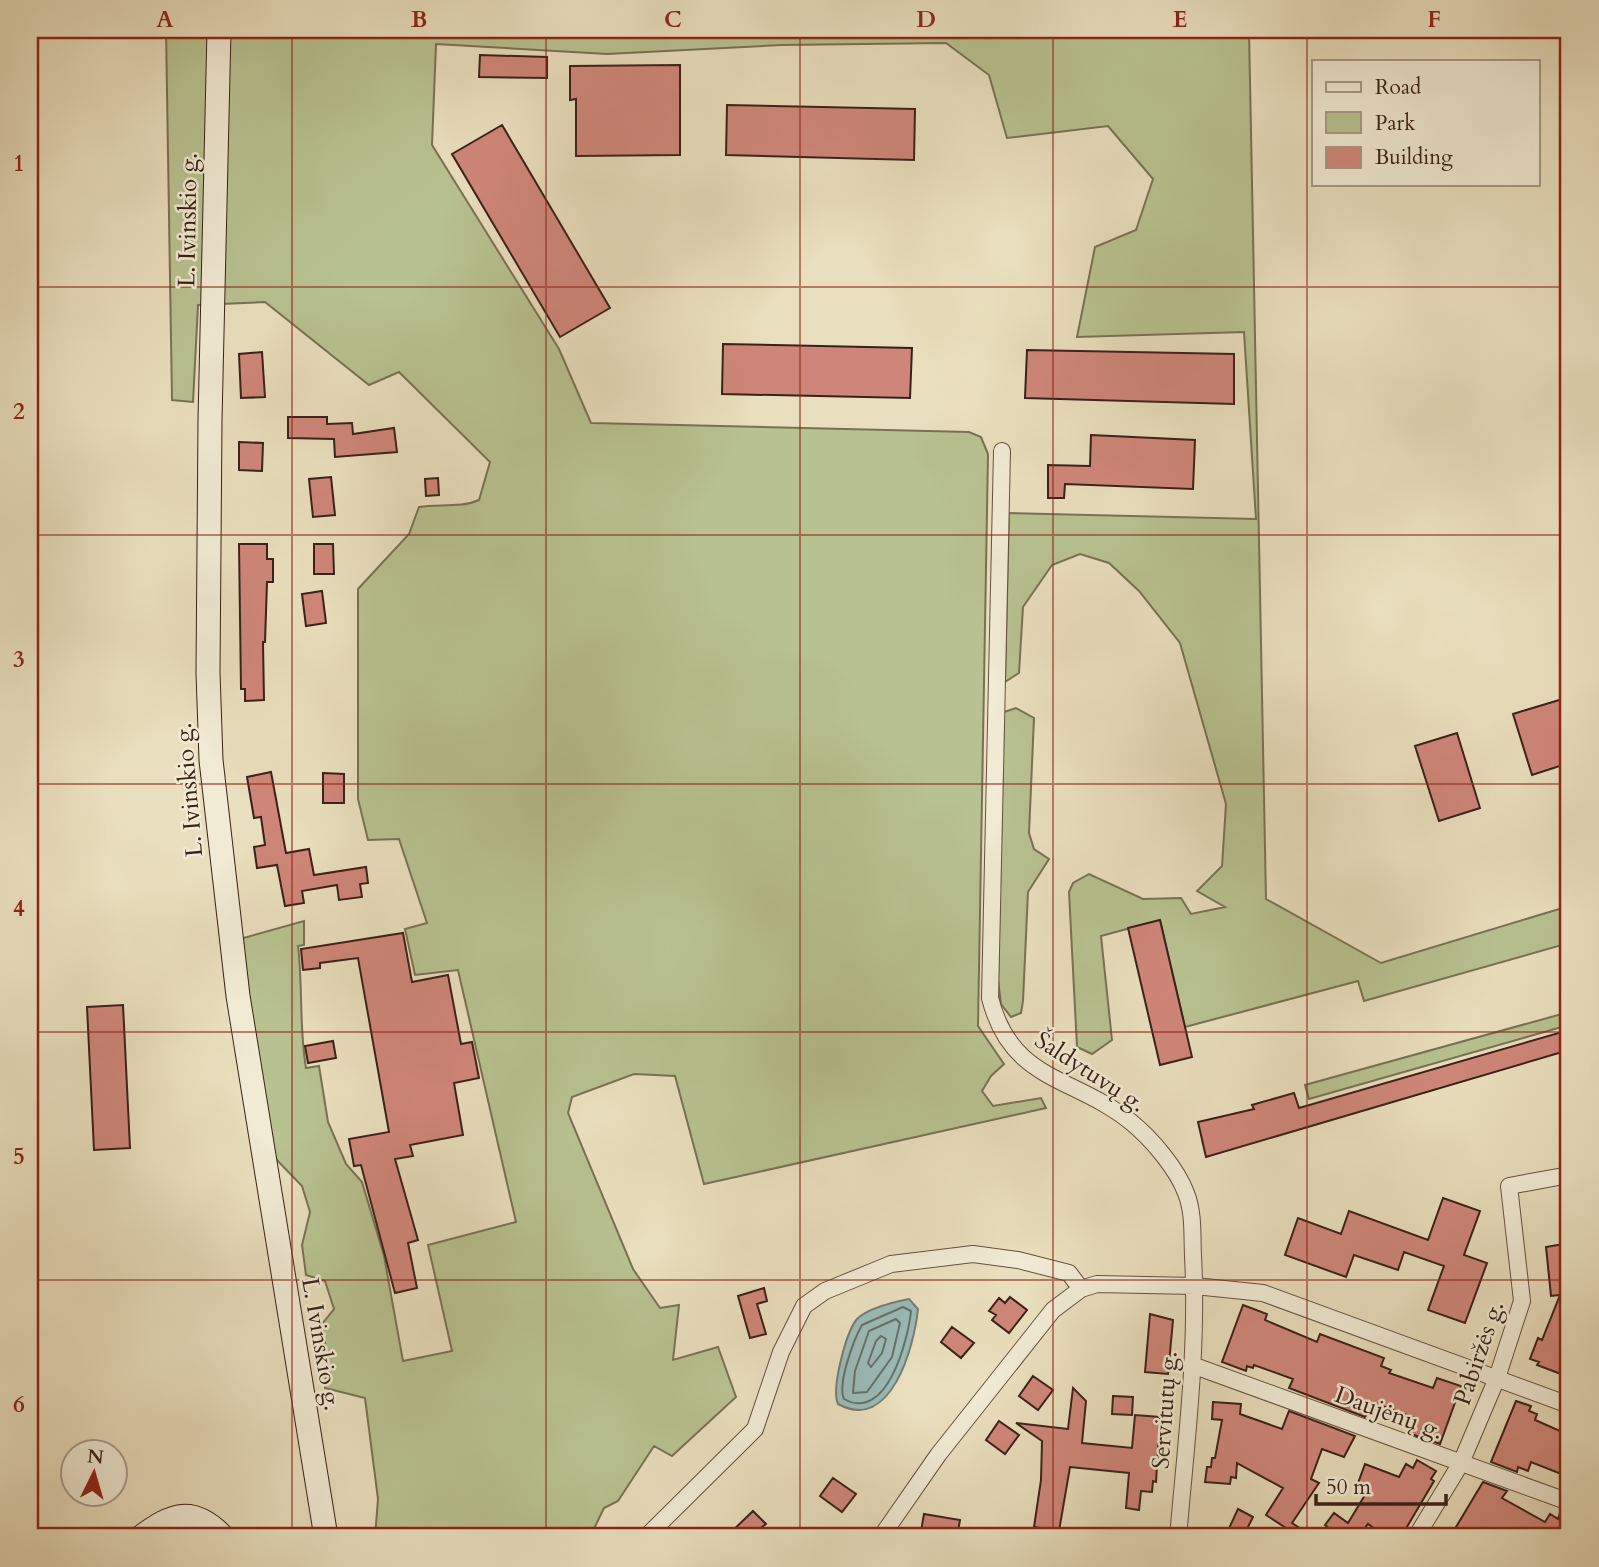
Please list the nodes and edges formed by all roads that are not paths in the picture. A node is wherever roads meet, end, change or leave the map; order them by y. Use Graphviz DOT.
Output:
graph roads {
  1 [pos="219,30"];
  2 [pos="1002,451"];
  3 [pos="1569,1175"];
  4 [pos="1195,1286"];
  5 [pos="1081,1289"];
  6 [pos="1192,1365"];
  7 [pos="1497,1378"];
  8 [pos="1569,1405"];
  9 [pos="1461,1463"];
  10 [pos="1569,1502"];
  11 [pos="648,1535"];
  12 [pos="141,1537"];
  13 [pos="223,1537"];
  14 [pos="326,1537"];
  15 [pos="881,1537"];
  16 [pos="1178,1537"];
  17 [pos="1416,1537"];
  1 -- 14 [label="street, L. Ivinskio g."];
  2 -- 4 [label="street, Šaldytuvų g."];
  3 -- 7 [label="street, Pabiržės g."];
  4 -- 5 [label="street"];
  4 -- 6 [label="street, Servitutų g."];
  4 -- 7 [label="street"];
  5 -- 11 [label="street"];
  5 -- 15 [label="street"];
  6 -- 9 [label="street, Daujėnų g."];
  6 -- 16 [label="street, Servitutų g."];
  7 -- 8 [label="street"];
  7 -- 9 [label="street, Pabiržės g."];
  9 -- 10 [label="street, Daujėnų g."];
  9 -- 17 [label="street, Pabiržės g."];
  12 -- 13 [label="street"];
}
